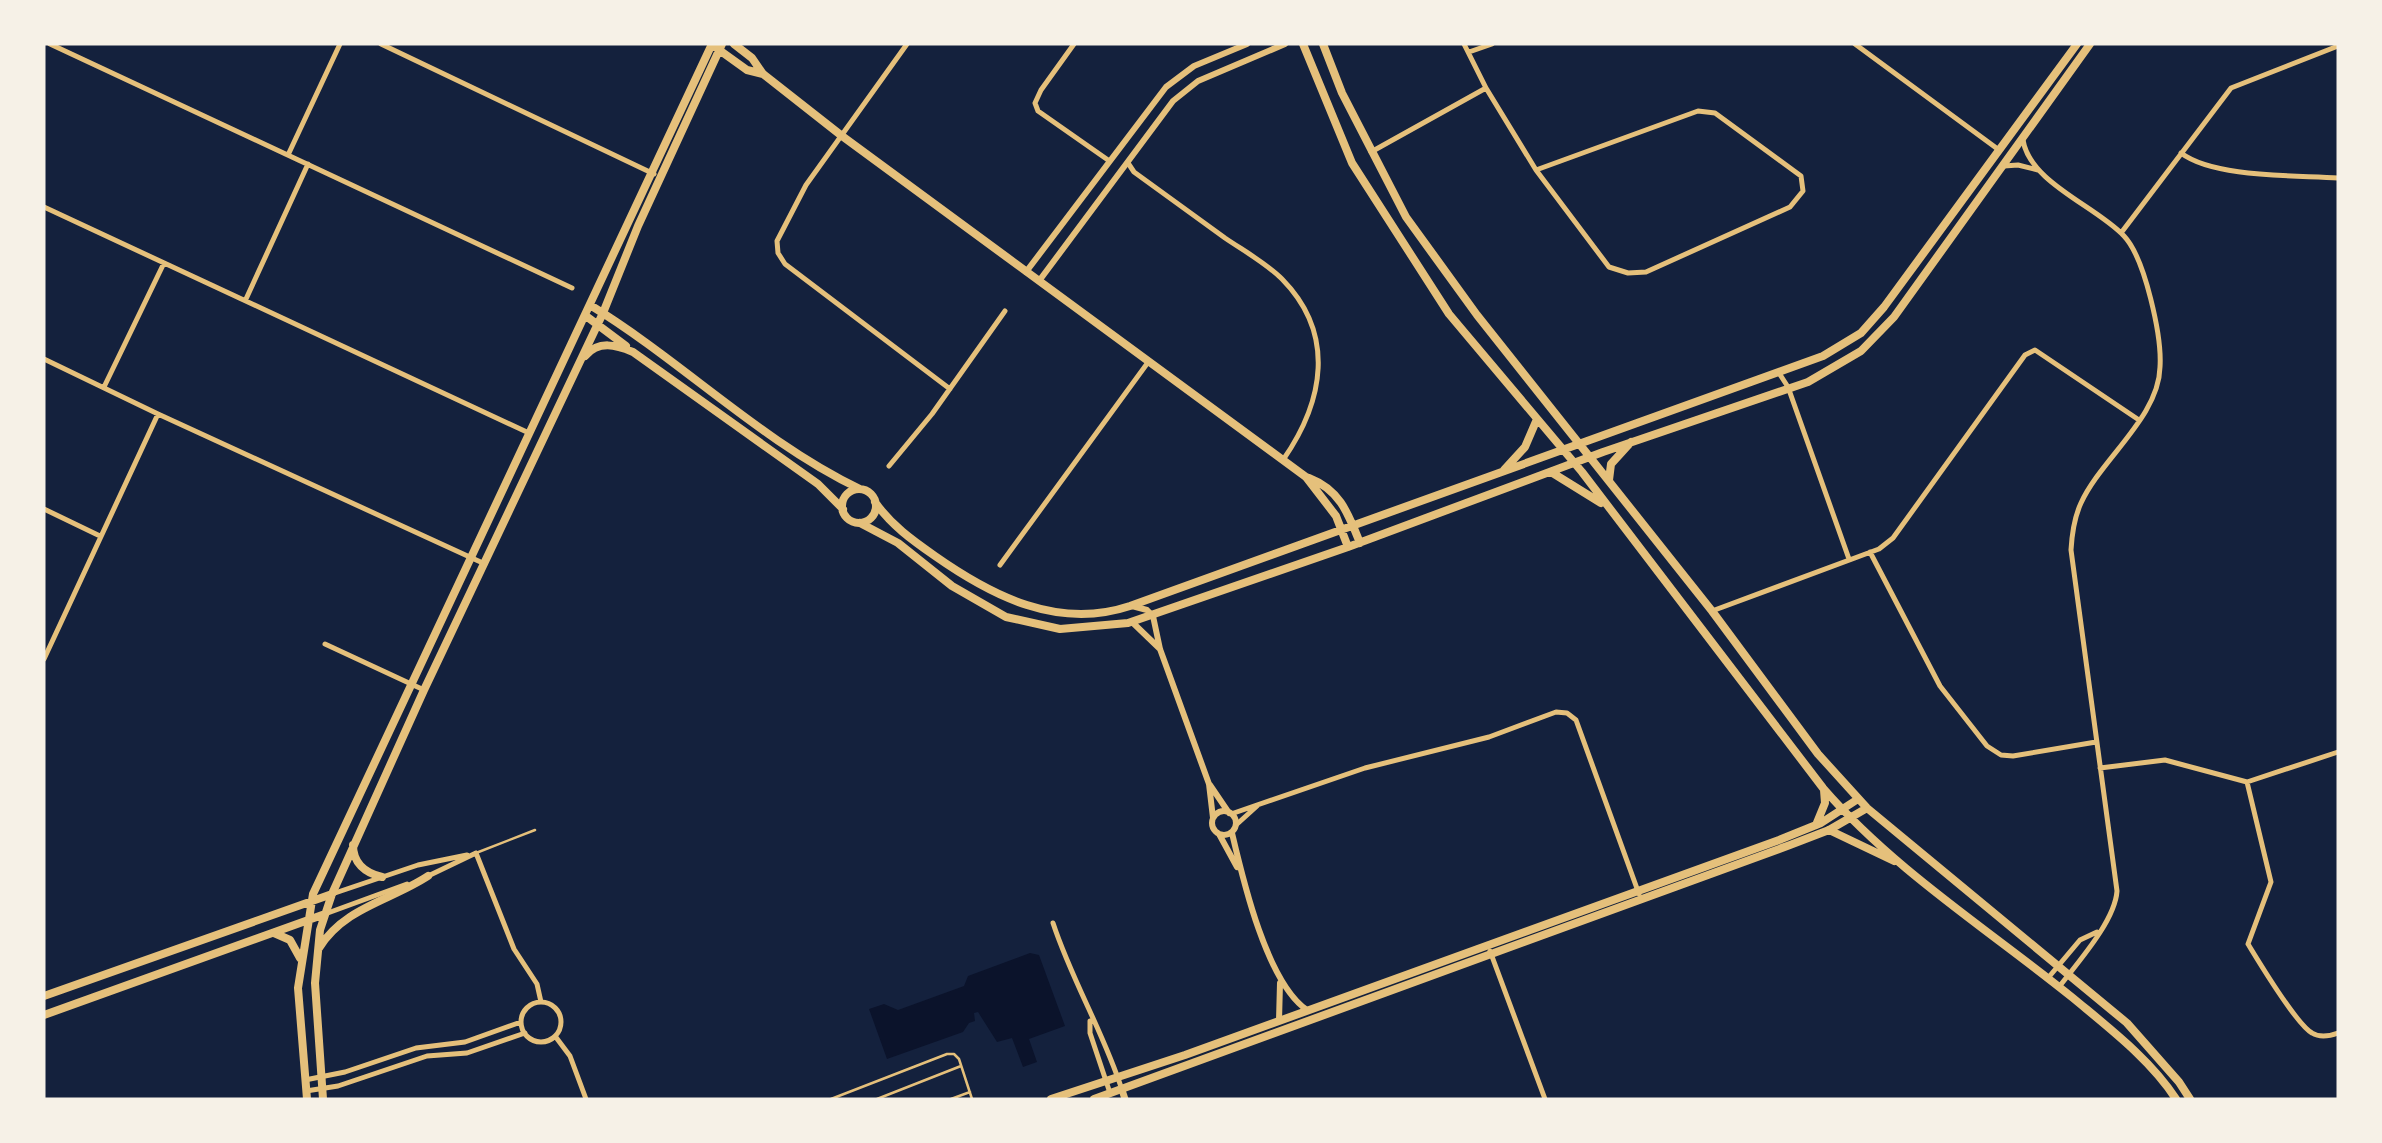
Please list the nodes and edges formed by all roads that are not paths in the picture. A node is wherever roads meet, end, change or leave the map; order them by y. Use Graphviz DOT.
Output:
graph roads {
  1 [pos="50,44"];
  2 [pos="340,44"];
  3 [pos="381,44"];
  4 [pos="734,44"];
  5 [pos="907,44"];
  6 [pos="1074,44"];
  7 [pos="1247,44"];
  8 [pos="1285,44"];
  9 [pos="1303,44"];
  10 [pos="1323,44"];
  11 [pos="1464,44"];
  12 [pos="1492,44"];
  13 [pos="1855,44"];
  14 [pos="2077,44"];
  15 [pos="2090,44"];
  16 [pos="715,45"];
  17 [pos="2338,46"];
  18 [pos="1469,52"];
  19 [pos="763,74"];
  20 [pos="1486,88"];
  21 [pos="842,136"];
  22 [pos="2023,140"];
  23 [pos="1999,150"];
  24 [pos="1371,152"];
  25 [pos="2181,153"];
  26 [pos="288,155"];
  27 [pos="1108,160"];
  28 [pos="1128,163"];
  29 [pos="308,164"];
  30 [pos="2004,166"];
  31 [pos="1536,170"];
  32 [pos="2038,170"];
  33 [pos="651,172"];
  34 [pos="660,177"];
  35 [pos="2338,178"];
  36 [pos="44,207"];
  37 [pos="2121,233"];
  38 [pos="164,263"];
  39 [pos="1026,272"];
  40 [pos="1039,281"];
  41 [pos="572,288"];
  42 [pos="246,299"];
  43 [pos="590,305"];
  44 [pos="1005,311"];
  45 [pos="603,313"];
  46 [pos="586,316"];
  47 [pos="598,325"];
  48 [pos="634,352"];
  49 [pos="44,359"];
  50 [pos="581,360"];
  51 [pos="1149,361"];
  52 [pos="1779,373"];
  53 [pos="104,387"];
  54 [pos="1788,387"];
  55 [pos="950,389"];
  56 [pos="158,414"];
  57 [pos="1537,419"];
  58 [pos="2139,419"];
  59 [pos="530,434"];
  60 [pos="1631,442"];
  61 [pos="1580,445"];
  62 [pos="1562,451"];
  63 [pos="1589,457"];
  64 [pos="1283,460"];
  65 [pos="1573,463"];
  66 [pos="889,466"];
  67 [pos="1551,472"];
  68 [pos="1499,474"];
  69 [pos="1306,477"];
  70 [pos="1609,481"];
  71 [pos="860,489"];
  72 [pos="875,502"];
  73 [pos="44,509"];
  74 [pos="843,509"];
  75 [pos="1614,513"];
  76 [pos="860,523"];
  77 [pos="1353,525"];
  78 [pos="1340,529"];
  79 [pos="100,536"];
  80 [pos="1360,542"];
  81 [pos="1348,547"];
  82 [pos="1870,552"];
  83 [pos="472,557"];
  84 [pos="1849,559"];
  85 [pos="485,564"];
  86 [pos="1000,565"];
  87 [pos="1130,606"];
  88 [pos="1712,611"];
  89 [pos="1153,616"];
  90 [pos="1132,622"];
  91 [pos="325,644"];
  92 [pos="1160,649"];
  93 [pos="44,659"];
  94 [pos="410,683"];
  95 [pos="424,690"];
  96 [pos="2096,742"];
  97 [pos="2338,751"];
  98 [pos="2101,768"];
  99 [pos="2247,782"];
  100 [pos="1209,784"];
  101 [pos="1823,788"];
  102 [pos="1858,799"];
  103 [pos="1257,806"];
  104 [pos="1867,808"];
  105 [pos="1842,810"];
  106 [pos="1230,813"];
  107 [pos="1213,818"];
  108 [pos="1851,818"];
  109 [pos="1236,825"];
  110 [pos="1816,825"];
  111 [pos="535,830"];
  112 [pos="1829,830"];
  113 [pos="1232,833"];
  114 [pos="1219,834"];
  115 [pos="354,842"];
  116 [pos="477,853"];
  117 [pos="1903,865"];
  118 [pos="1242,874"];
  119 [pos="428,876"];
  120 [pos="382,877"];
  121 [pos="1637,889"];
  122 [pos="331,894"];
  123 [pos="1641,900"];
  124 [pos="310,903"];
  125 [pos="325,914"];
  126 [pos="308,920"];
  127 [pos="1053,923"];
  128 [pos="2097,932"];
  129 [pos="271,933"];
  130 [pos="1487,944"];
  131 [pos="318,950"];
  132 [pos="1492,955"];
  133 [pos="300,958"];
  134 [pos="2059,964"];
  135 [pos="2070,973"];
  136 [pos="2048,978"];
  137 [pos="1279,981"];
  138 [pos="2059,987"];
  139 [pos="44,996"];
  140 [pos="541,1002"];
  141 [pos="1307,1010"];
  142 [pos="44,1014"];
  143 [pos="1295,1015"];
  144 [pos="1090,1018"];
  145 [pos="1279,1021"];
  146 [pos="521,1022"];
  147 [pos="1298,1024"];
  148 [pos="525,1033"];
  149 [pos="2338,1033"];
  150 [pos="555,1036"];
  151 [pos="961,1066"];
  152 [pos="1118,1076"];
  153 [pos="321,1077"];
  154 [pos="305,1080"];
  155 [pos="1106,1080"];
  156 [pos="322,1089"];
  157 [pos="1122,1090"];
  158 [pos="970,1092"];
  159 [pos="307,1095"];
  160 [pos="1111,1096"];
  161 [pos="323,1099"];
  162 [pos="586,1099"];
  163 [pos="831,1099"];
  164 [pos="877,1099"];
  165 [pos="951,1099"];
  166 [pos="972,1099"];
  167 [pos="1051,1099"];
  168 [pos="1094,1099"];
  169 [pos="1125,1099"];
  170 [pos="1545,1099"];
  171 [pos="2176,1099"];
  172 [pos="2190,1099"];
  1 -- 26 [label="street"];
  2 -- 26 [label="street"];
  3 -- 33 [label="street"];
  4 -- 19 [label="main road"];
  5 -- 21 [label="street"];
  6 -- 27 [label="street"];
  7 -- 27 [label="street"];
  8 -- 28 [label="street"];
  9 -- 57 [label="main road"];
  10 -- 24 [label="main road"];
  11 -- 18 [label="street"];
  12 -- 18 [label="street"];
  13 -- 23 [label="street"];
  14 -- 23 [label="main road"];
  15 -- 22 [label="main road"];
  16 -- 19 [label="main road"];
  16 -- 33 [label="main road"];
  16 -- 34 [label="main road"];
  17 -- 25 [label="street"];
  18 -- 20 [label="street"];
  19 -- 21 [label="main road"];
  20 -- 24 [label="street"];
  20 -- 31 [label="street"];
  21 -- 39 [label="main road"];
  21 -- 55 [label="street"];
  22 -- 30 [label="main road"];
  22 -- 32 [label="street"];
  23 -- 52 [label="main road"];
  24 -- 61 [label="main road"];
  25 -- 35 [label="street"];
  25 -- 37 [label="street"];
  26 -- 29 [label="street"];
  27 -- 39 [label="street"];
  28 -- 40 [label="street"];
  28 -- 64 [label="street"];
  29 -- 41 [label="street"];
  29 -- 42 [label="street"];
  30 -- 32 [label="street"];
  30 -- 54 [label="main road"];
  31 -- 31 [label="street"];
  32 -- 37 [label="street"];
  33 -- 34 [label="street"];
  33 -- 43 [label="main road"];
  34 -- 45 [label="main road"];
  36 -- 38 [label="street"];
  37 -- 58 [label="street"];
  38 -- 42 [label="street"];
  38 -- 53 [label="street"];
  39 -- 40 [label="main road"];
  40 -- 51 [label="main road"];
  42 -- 59 [label="street"];
  43 -- 45 [label="main road"];
  43 -- 46 [label="main road"];
  44 -- 55 [label="street"];
  45 -- 47 [label="main road"];
  45 -- 71 [label="main road"];
  46 -- 47 [label="main road"];
  46 -- 59 [label="main road"];
  47 -- 48 [label="main road"];
  47 -- 50 [label="main road"];
  48 -- 50 [label="main road"];
  48 -- 74 [label="main road"];
  49 -- 53 [label="street"];
  50 -- 85 [label="main road"];
  51 -- 64 [label="main road"];
  51 -- 86 [label="street"];
  52 -- 54 [label="street"];
  52 -- 61 [label="main road"];
  53 -- 56 [label="street"];
  54 -- 60 [label="main road"];
  54 -- 84 [label="street"];
  55 -- 66 [label="street"];
  56 -- 79 [label="street"];
  56 -- 83 [label="street"];
  57 -- 62 [label="main road"];
  57 -- 68 [label="main road"];
  58 -- 82 [label="street"];
  58 -- 96 [label="street"];
  59 -- 83 [label="main road"];
  60 -- 63 [label="main road"];
  60 -- 70 [label="main road"];
  61 -- 62 [label="main road"];
  61 -- 63 [label="main road"];
  62 -- 65 [label="main road"];
  62 -- 68 [label="main road"];
  63 -- 65 [label="main road"];
  63 -- 70 [label="main road"];
  64 -- 69 [label="main road"];
  65 -- 67 [label="main road"];
  65 -- 75 [label="main road"];
  67 -- 75 [label="main road"];
  67 -- 80 [label="main road"];
  68 -- 77 [label="main road"];
  69 -- 77 [label="main road"];
  69 -- 78 [label="main road"];
  70 -- 88 [label="main road"];
  71 -- 72 [label="main road"];
  71 -- 74 [label="main road"];
  72 -- 76 [label="main road"];
  72 -- 87 [label="main road"];
  73 -- 79 [label="street"];
  74 -- 76 [label="main road"];
  75 -- 101 [label="main road"];
  76 -- 90 [label="main road"];
  77 -- 78 [label="main road"];
  77 -- 80 [label="main road"];
  78 -- 81 [label="main road"];
  78 -- 87 [label="main road"];
  79 -- 93 [label="street"];
  80 -- 81 [label="main road"];
  81 -- 89 [label="main road"];
  82 -- 84 [label="street"];
  82 -- 96 [label="street"];
  83 -- 85 [label="street"];
  83 -- 94 [label="main road"];
  84 -- 88 [label="street"];
  85 -- 95 [label="main road"];
  87 -- 89 [label="street"];
  88 -- 102 [label="main road"];
  89 -- 90 [label="main road"];
  89 -- 92 [label="street"];
  90 -- 92 [label="street"];
  91 -- 94 [label="street"];
  92 -- 100 [label="street"];
  94 -- 95 [label="street"];
  94 -- 124 [label="main road"];
  95 -- 115 [label="main road"];
  96 -- 98 [label="street"];
  97 -- 99 [label="street"];
  98 -- 99 [label="street"];
  98 -- 128 [label="street"];
  99 -- 149 [label="street"];
  100 -- 106 [label="street"];
  100 -- 107 [label="street"];
  101 -- 105 [label="main road"];
  101 -- 110 [label="main road"];
  102 -- 104 [label="main road"];
  102 -- 105 [label="main road"];
  103 -- 106 [label="street"];
  103 -- 109 [label="street"];
  103 -- 121 [label="street"];
  104 -- 108 [label="main road"];
  104 -- 134 [label="main road"];
  105 -- 108 [label="main road"];
  105 -- 110 [label="main road"];
  106 -- 107 [label="street"];
  106 -- 109 [label="street"];
  107 -- 114 [label="street"];
  108 -- 112 [label="main road"];
  108 -- 117 [label="main road"];
  109 -- 113 [label="street"];
  110 -- 121 [label="main road"];
  111 -- 116 [label="lane"];
  112 -- 117 [label="main road"];
  112 -- 123 [label="main road"];
  113 -- 114 [label="street"];
  113 -- 118 [label="street"];
  114 -- 118 [label="street"];
  115 -- 120 [label="main road"];
  115 -- 122 [label="main road"];
  116 -- 119 [label="street"];
  116 -- 120 [label="street"];
  116 -- 140 [label="street"];
  117 -- 136 [label="main road"];
  118 -- 137 [label="street"];
  119 -- 125 [label="street"];
  119 -- 131 [label="main road"];
  120 -- 122 [label="street"];
  121 -- 123 [label="street"];
  121 -- 130 [label="main road"];
  122 -- 124 [label="main road"];
  122 -- 125 [label="main road"];
  123 -- 132 [label="main road"];
  124 -- 126 [label="main road"];
  124 -- 139 [label="main road"];
  125 -- 126 [label="main road"];
  125 -- 131 [label="main road"];
  126 -- 129 [label="main road"];
  126 -- 133 [label="main road"];
  127 -- 144 [label="street"];
  128 -- 134 [label="street"];
  128 -- 135 [label="street"];
  129 -- 133 [label="main road"];
  129 -- 142 [label="main road"];
  130 -- 132 [label="street"];
  130 -- 141 [label="main road"];
  131 -- 153 [label="main road"];
  132 -- 147 [label="main road"];
  132 -- 170 [label="street"];
  133 -- 154 [label="main road"];
  134 -- 135 [label="main road"];
  134 -- 136 [label="street"];
  135 -- 138 [label="street"];
  135 -- 172 [label="main road"];
  136 -- 138 [label="main road"];
  137 -- 141 [label="street"];
  137 -- 145 [label="street"];
  138 -- 171 [label="main road"];
  140 -- 146 [label="street"];
  140 -- 150 [label="street"];
  141 -- 143 [label="main road"];
  143 -- 145 [label="main road"];
  143 -- 147 [label="main road"];
  144 -- 152 [label="street"];
  144 -- 155 [label="street"];
  145 -- 152 [label="main road"];
  146 -- 148 [label="street"];
  146 -- 153 [label="street"];
  147 -- 157 [label="main road"];
  148 -- 150 [label="street"];
  148 -- 156 [label="street"];
  150 -- 162 [label="street"];
  151 -- 158 [label="lane"];
  151 -- 163 [label="lane"];
  151 -- 164 [label="lane"];
  152 -- 155 [label="main road"];
  152 -- 157 [label="street"];
  153 -- 154 [label="street"];
  153 -- 156 [label="main road"];
  154 -- 159 [label="main road"];
  155 -- 160 [label="street"];
  155 -- 167 [label="main road"];
  156 -- 159 [label="street"];
  156 -- 161 [label="main road"];
  157 -- 160 [label="main road"];
  157 -- 169 [label="main road"];
  158 -- 165 [label="lane"];
  158 -- 166 [label="lane"];
  160 -- 168 [label="main road"];
}
